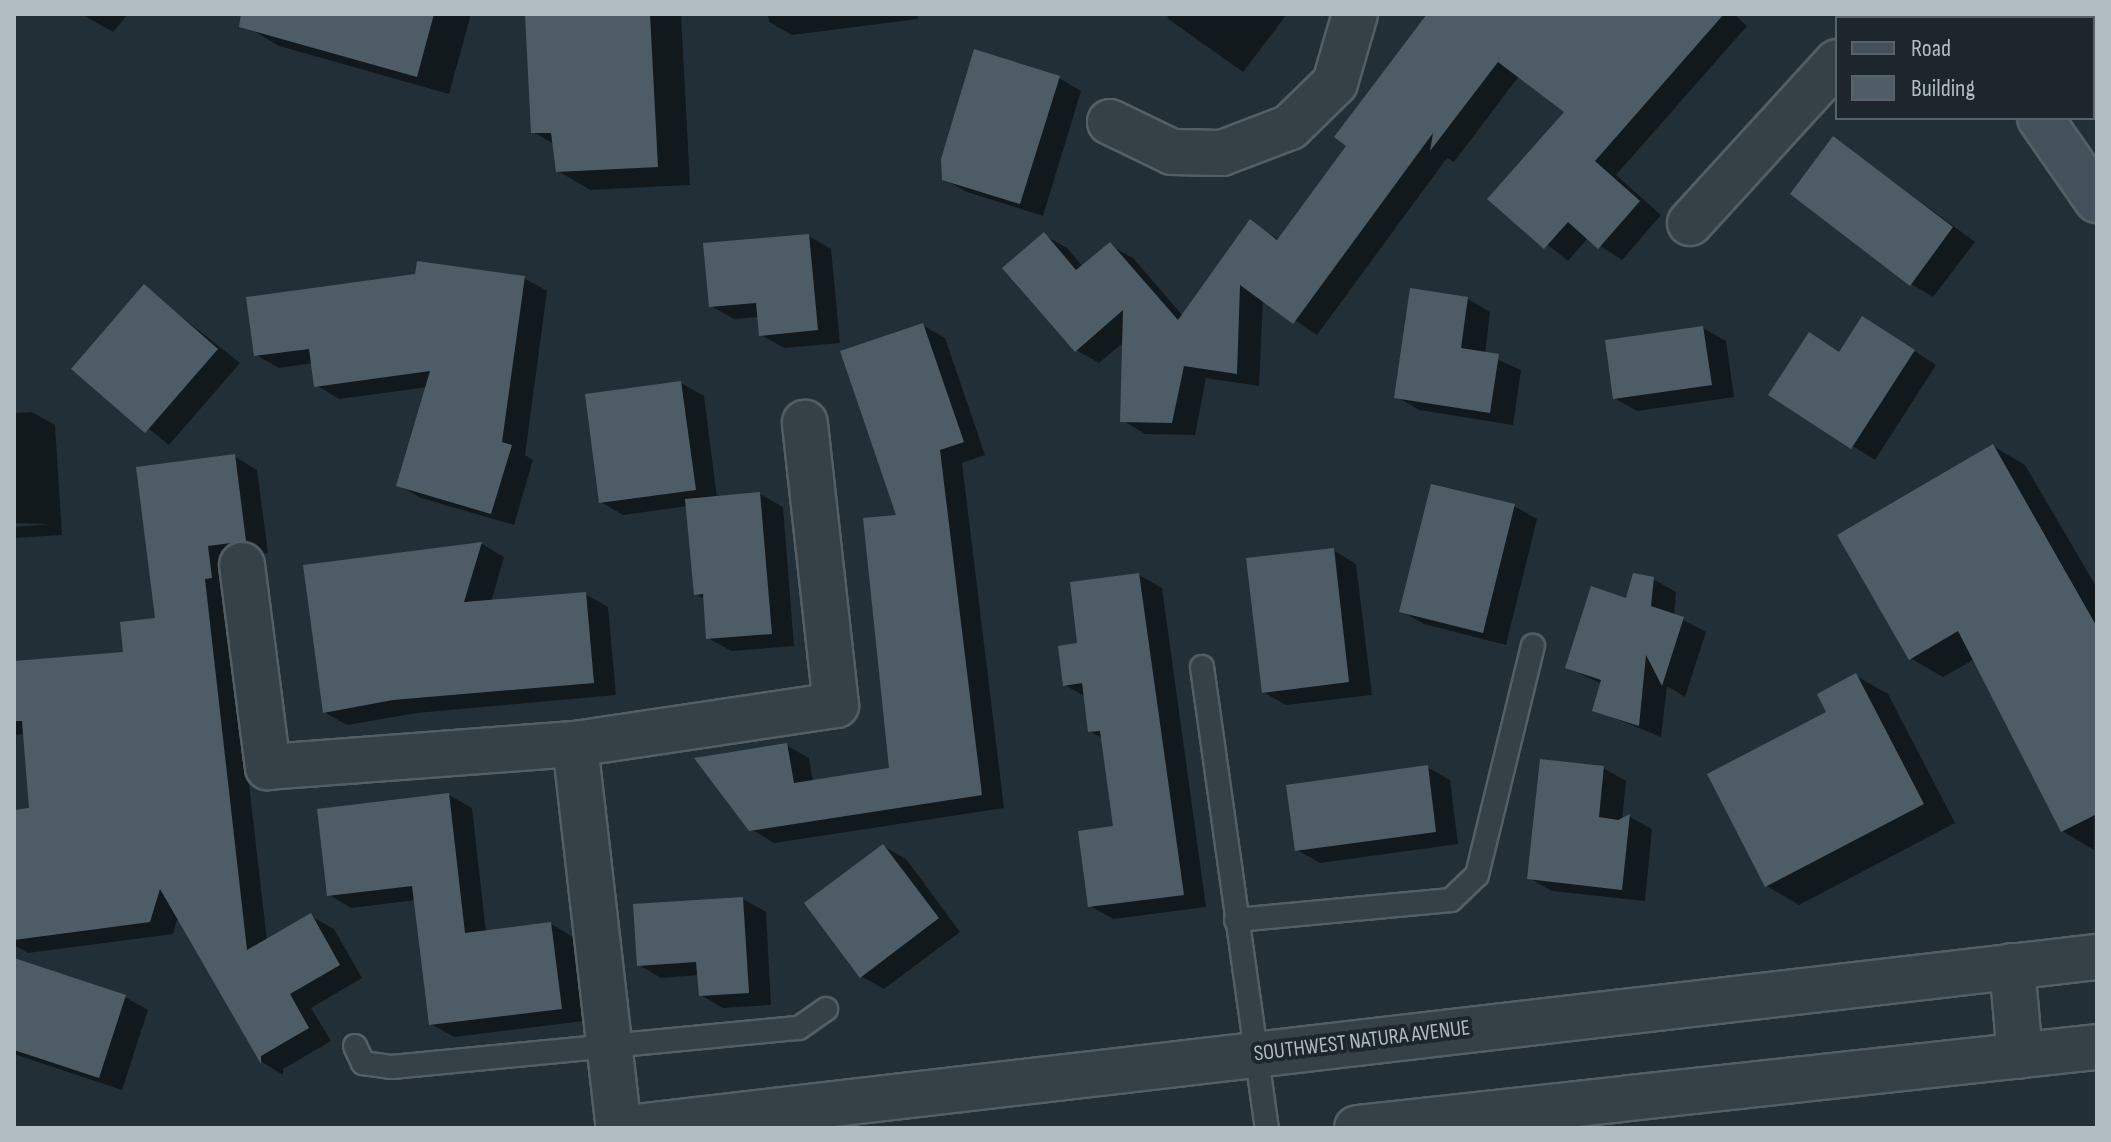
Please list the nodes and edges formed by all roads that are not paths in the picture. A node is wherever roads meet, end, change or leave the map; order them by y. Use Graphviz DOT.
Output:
graph roads {
  1 [pos="1355,14"];
  2 [pos="1835,64"];
  3 [pos="2041,120"];
  4 [pos="1110,122"];
  5 [pos="2097,200"];
  6 [pos="1690,223"];
  7 [pos="805,423"];
  8 [pos="242,565"];
  9 [pos="1533,646"];
  10 [pos="1202,667"];
  11 [pos="575,744"];
  12 [pos="1236,920"];
  13 [pos="2097,957"];
  14 [pos="2012,966"];
  15 [pos="826,1009"];
  16 [pos="355,1046"];
  17 [pos="609,1046"];
  18 [pos="2097,1047"];
  19 [pos="1257,1053"];
  20 [pos="2020,1056"];
  21 [pos="619,1128"];
  22 [pos="627,1128"];
  23 [pos="1267,1128"];
  24 [pos="1357,1128"];
  1 -- 4 [label="street"];
  2 -- 6 [label="street"];
  3 -- 5 [label="street"];
  7 -- 11 [label="street"];
  8 -- 11 [label="street"];
  9 -- 12 [label="lane"];
  10 -- 12 [label="lane"];
  11 -- 17 [label="street"];
  12 -- 19 [label="lane"];
  13 -- 14 [label="street, SOUTHWEST NATURA AVENUE"];
  14 -- 19 [label="street, SOUTHWEST NATURA AVENUE"];
  14 -- 20 [label="street"];
  15 -- 17 [label="lane"];
  16 -- 17 [label="lane"];
  17 -- 21 [label="street"];
  18 -- 20 [label="street"];
  19 -- 22 [label="street, SOUTHWEST NATURA AVENUE"];
  19 -- 23 [label="lane"];
  20 -- 24 [label="street"];
}
